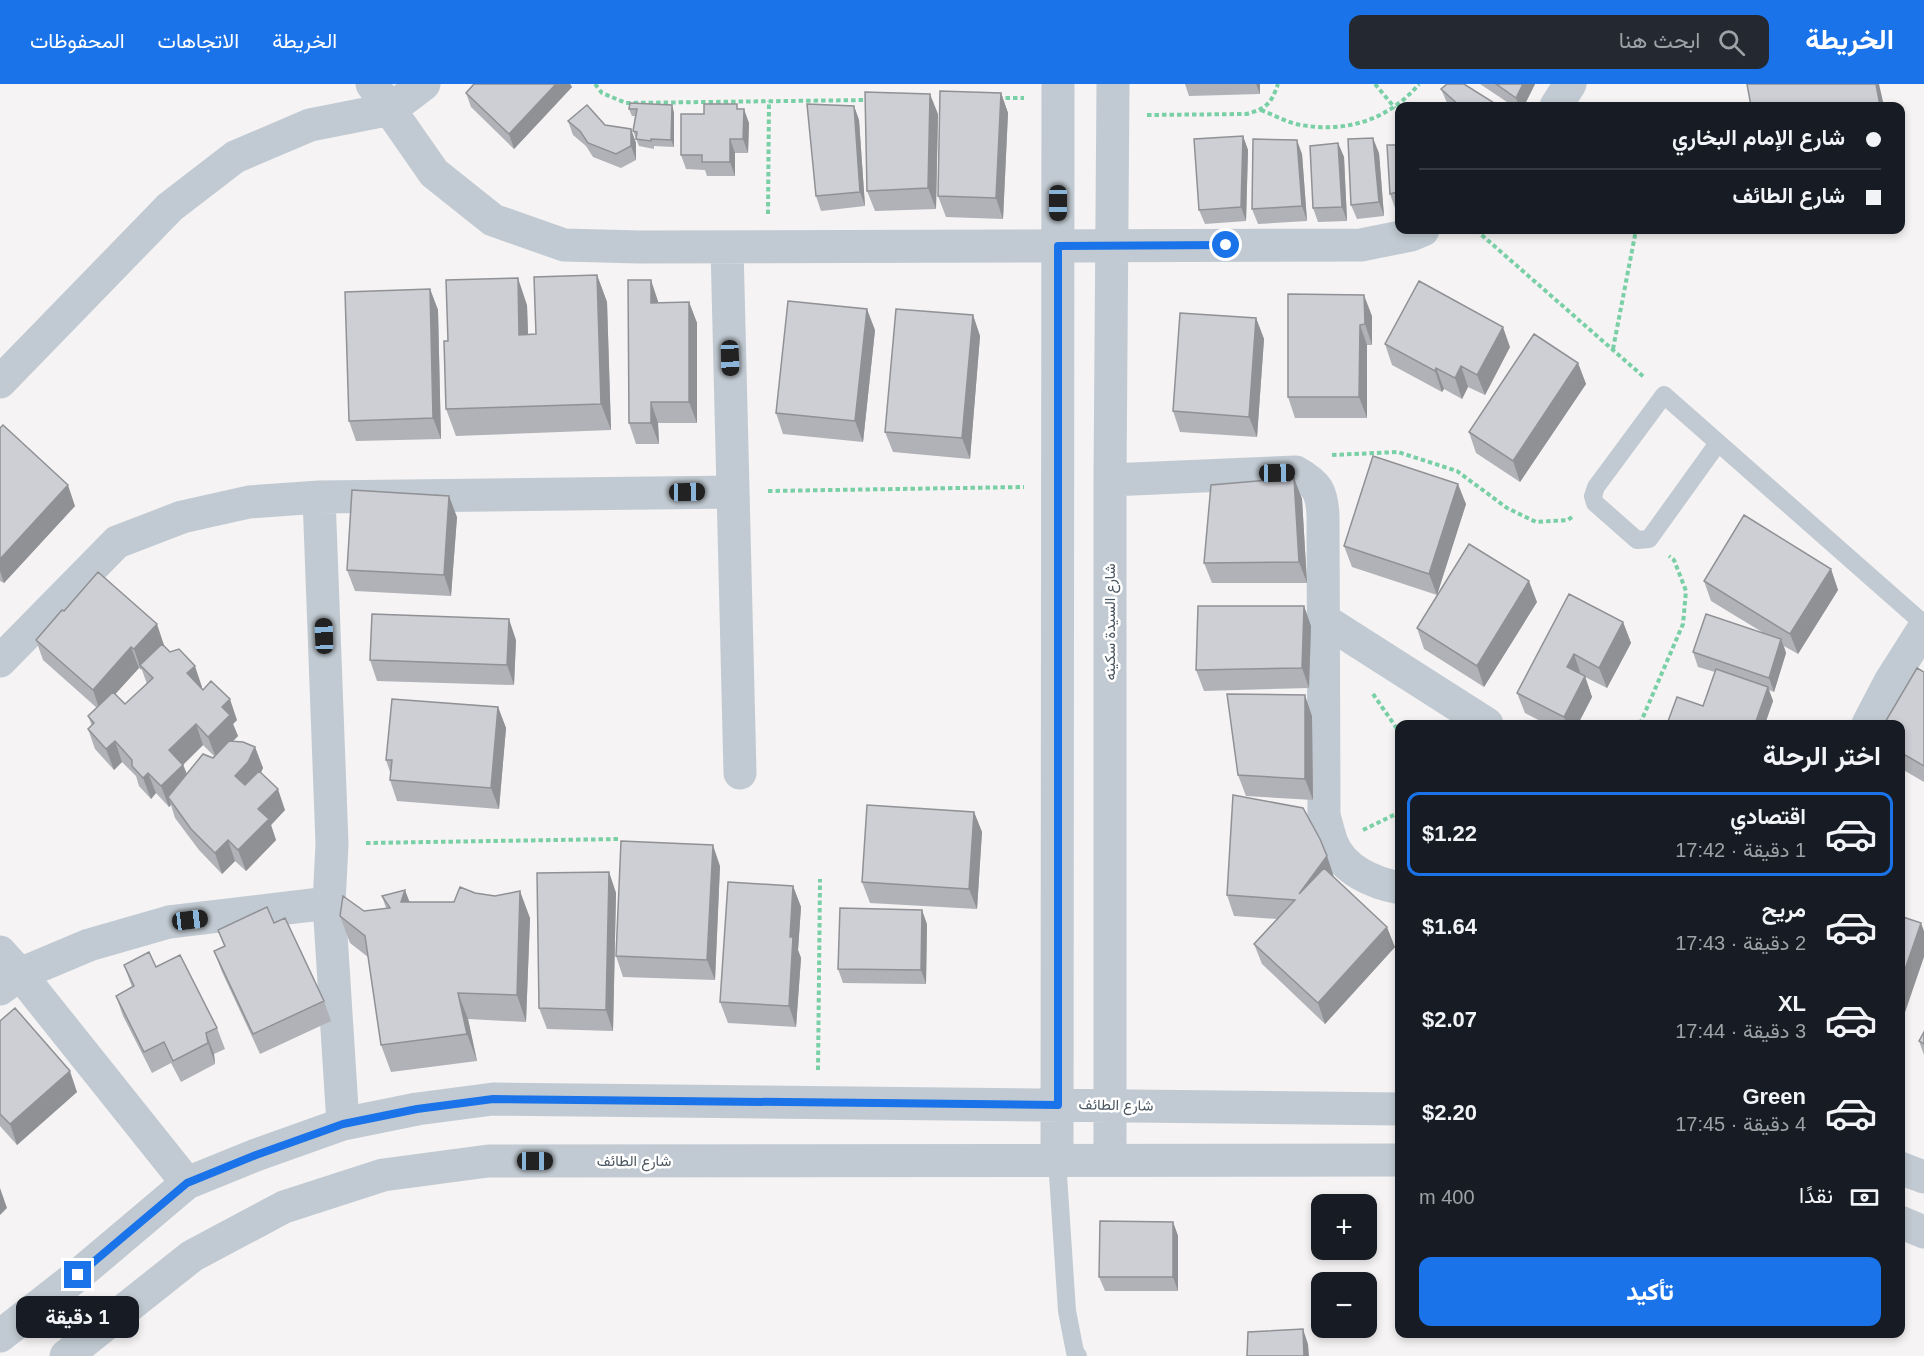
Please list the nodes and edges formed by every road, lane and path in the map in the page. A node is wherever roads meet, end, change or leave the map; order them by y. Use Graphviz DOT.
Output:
graph roads {
  1 [pos="424,84"];
  2 [pos="595,84"];
  3 [pos="1278,84"];
  4 [pos="1375,84"];
  5 [pos="1419,84"];
  6 [pos="1569,84"];
  7 [pos="1058,91"];
  8 [pos="381,97"];
  9 [pos="988,98"];
  10 [pos="873,99"];
  11 [pos="1113,100"];
  12 [pos="769,101"];
  13 [pos="1401,102"];
  14 [pos="1558,102"];
  15 [pos="1395,108"];
  16 [pos="1260,110"];
  17 [pos="1414,234"];
  18 [pos="1481,234"];
  19 [pos="1635,234"];
  20 [pos="768,246"];
  21 [pos="1058,246"];
  22 [pos="1113,246"];
  23 [pos="727,247"];
  24 [pos="1612,350"];
  25 [pos="0,382"];
  26 [pos="1664,395"];
  27 [pos="1718,443"];
  28 [pos="1326,456"];
  29 [pos="1110,480"];
  30 [pos="1058,486"];
  31 [pos="733,492"];
  32 [pos="319,497"];
  33 [pos="1595,503"];
  34 [pos="1648,539"];
  35 [pos="1324,620"];
  36 [pos="1924,626"];
  37 [pos="0,660"];
  38 [pos="1481,720"];
  39 [pos="1642,720"];
  40 [pos="1870,720"];
  41 [pos="740,773"];
  42 [pos="620,839"];
  43 [pos="332,844"];
  44 [pos="820,879"];
  45 [pos="1395,887"];
  46 [pos="329,903"];
  47 [pos="7,972"];
  48 [pos="818,1103"];
  49 [pos="1058,1105"];
  50 [pos="1110,1105"];
  51 [pos="1395,1109"];
  52 [pos="343,1124"];
  53 [pos="1057,1160"];
  54 [pos="1110,1160"];
  55 [pos="1395,1160"];
  56 [pos="1905,1170"];
  57 [pos="1924,1177"];
  58 [pos="187,1183"];
  59 [pos="1905,1224"];
  60 [pos="1924,1232"];
  61 [pos="0,1336"];
  62 [pos="66,1356"];
  63 [pos="1078,1356"];
  1 -- 8 [label="street"];
  2 -- 12 [label="path"];
  3 -- 16 [label="path"];
  4 -- 15 [label="path"];
  5 -- 13 [label="path"];
  6 -- 14 [label="street"];
  7 -- 9 [label="path"];
  7 -- 21 [label="street"];
  8 -- 23 [label="street"];
  8 -- 25 [label="street"];
  10 -- 12 [label="path"];
  11 -- 16 [label="path"];
  11 -- 22 [label="street, شارع السيدة سكينه"];
  12 -- 20 [label="path"];
  15 -- 16 [label="path"];
  17 -- 22 [label="street"];
  18 -- 24 [label="path"];
  19 -- 24 [label="path"];
  20 -- 21 [label="street"];
  20 -- 23 [label="street"];
  21 -- 22 [label="street"];
  21 -- 30 [label="street"];
  22 -- 29 [label="street, شارع السيدة سكينه"];
  23 -- 31 [label="street"];
  24 -- 26 [label="path"];
  26 -- 27 [label="lane"];
  26 -- 33 [label="lane"];
  27 -- 34 [label="lane"];
  27 -- 36 [label="lane"];
  28 -- 33 [label="path"];
  29 -- 35 [label="street"];
  29 -- 50 [label="street, شارع السيدة سكينه"];
  30 -- 31 [label="path"];
  30 -- 49 [label="street"];
  31 -- 32 [label="street"];
  31 -- 41 [label="street"];
  32 -- 37 [label="street"];
  32 -- 43 [label="street"];
  33 -- 34 [label="lane"];
  34 -- 39 [label="path"];
  35 -- 38 [label="street"];
  35 -- 45 [label="street"];
  36 -- 40 [label="street"];
  42 -- 43 [label="path"];
  43 -- 46 [label="street"];
  44 -- 48 [label="path"];
  46 -- 47 [label="street"];
  46 -- 52 [label="street"];
  47 -- 58 [label="street"];
  48 -- 49 [label="street, شارع الطائف"];
  48 -- 52 [label="street, شارع الطائف"];
  49 -- 50 [label="street, شارع الطائف"];
  49 -- 53 [label="street"];
  50 -- 51 [label="street, شارع الطائف"];
  50 -- 54 [label="street, شارع السيدة سكينه"];
  52 -- 58 [label="street, شارع الطائف"];
  53 -- 54 [label="street, شارع الطائف"];
  53 -- 62 [label="street, شارع الطائف"];
  53 -- 63 [label="lane"];
  54 -- 55 [label="street, شارع الطائف"];
  56 -- 57 [label="street"];
  58 -- 61 [label="street, شارع الطائف"];
  59 -- 60 [label="street"];
}
